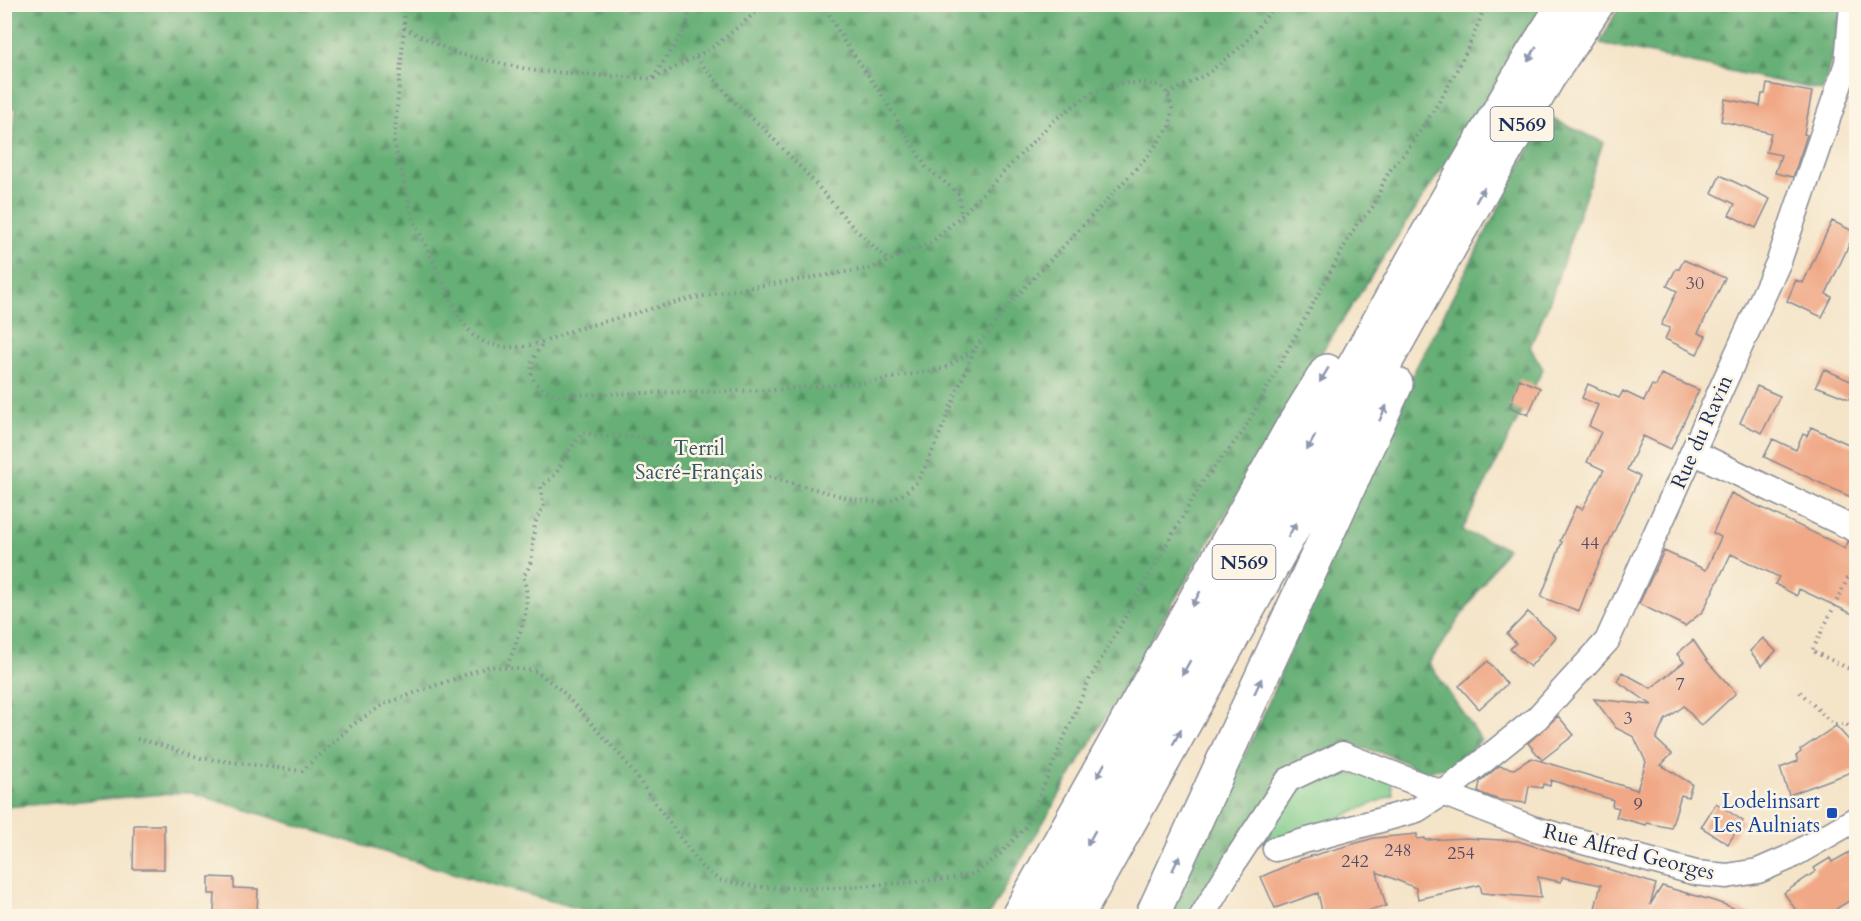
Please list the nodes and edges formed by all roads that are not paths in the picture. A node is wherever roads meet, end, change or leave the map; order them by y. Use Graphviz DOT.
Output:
graph roads {
  1 [pos="1564,4"];
  2 [pos="1597,4"];
  3 [pos="1852,4"];
  4 [pos="1442,208"];
  5 [pos="1451,245"];
  6 [pos="1693,452"];
  7 [pos="1857,530"];
  8 [pos="1442,794"];
  9 [pos="1857,819"];
  10 [pos="1275,849"];
  11 [pos="1018,916"];
  12 [pos="1047,916"];
  13 [pos="1077,916"];
  14 [pos="1152,916"];
  15 [pos="1202,916"];
  1 -- 4 [label="highway, N569, one-way"];
  5 -- 2 [label="highway, N569, one-way"];
  3 -- 6 [label="street, Rue du Ravin"];
  4 -- 11 [label="highway, one-way"];
  4 -- 12 [label="highway, N569, one-way"];
  13 -- 5 [label="highway, N569, one-way"];
  14 -- 5 [label="highway, one-way"];
  6 -- 7 [label="street"];
  6 -- 8 [label="street, Rue du Ravin"];
  8 -- 9 [label="street, Rue Alfred Georges"];
  8 -- 10 [label="street, Rue du Ravin"];
  8 -- 15 [label="street, Rue Alfred Georges"];
}
